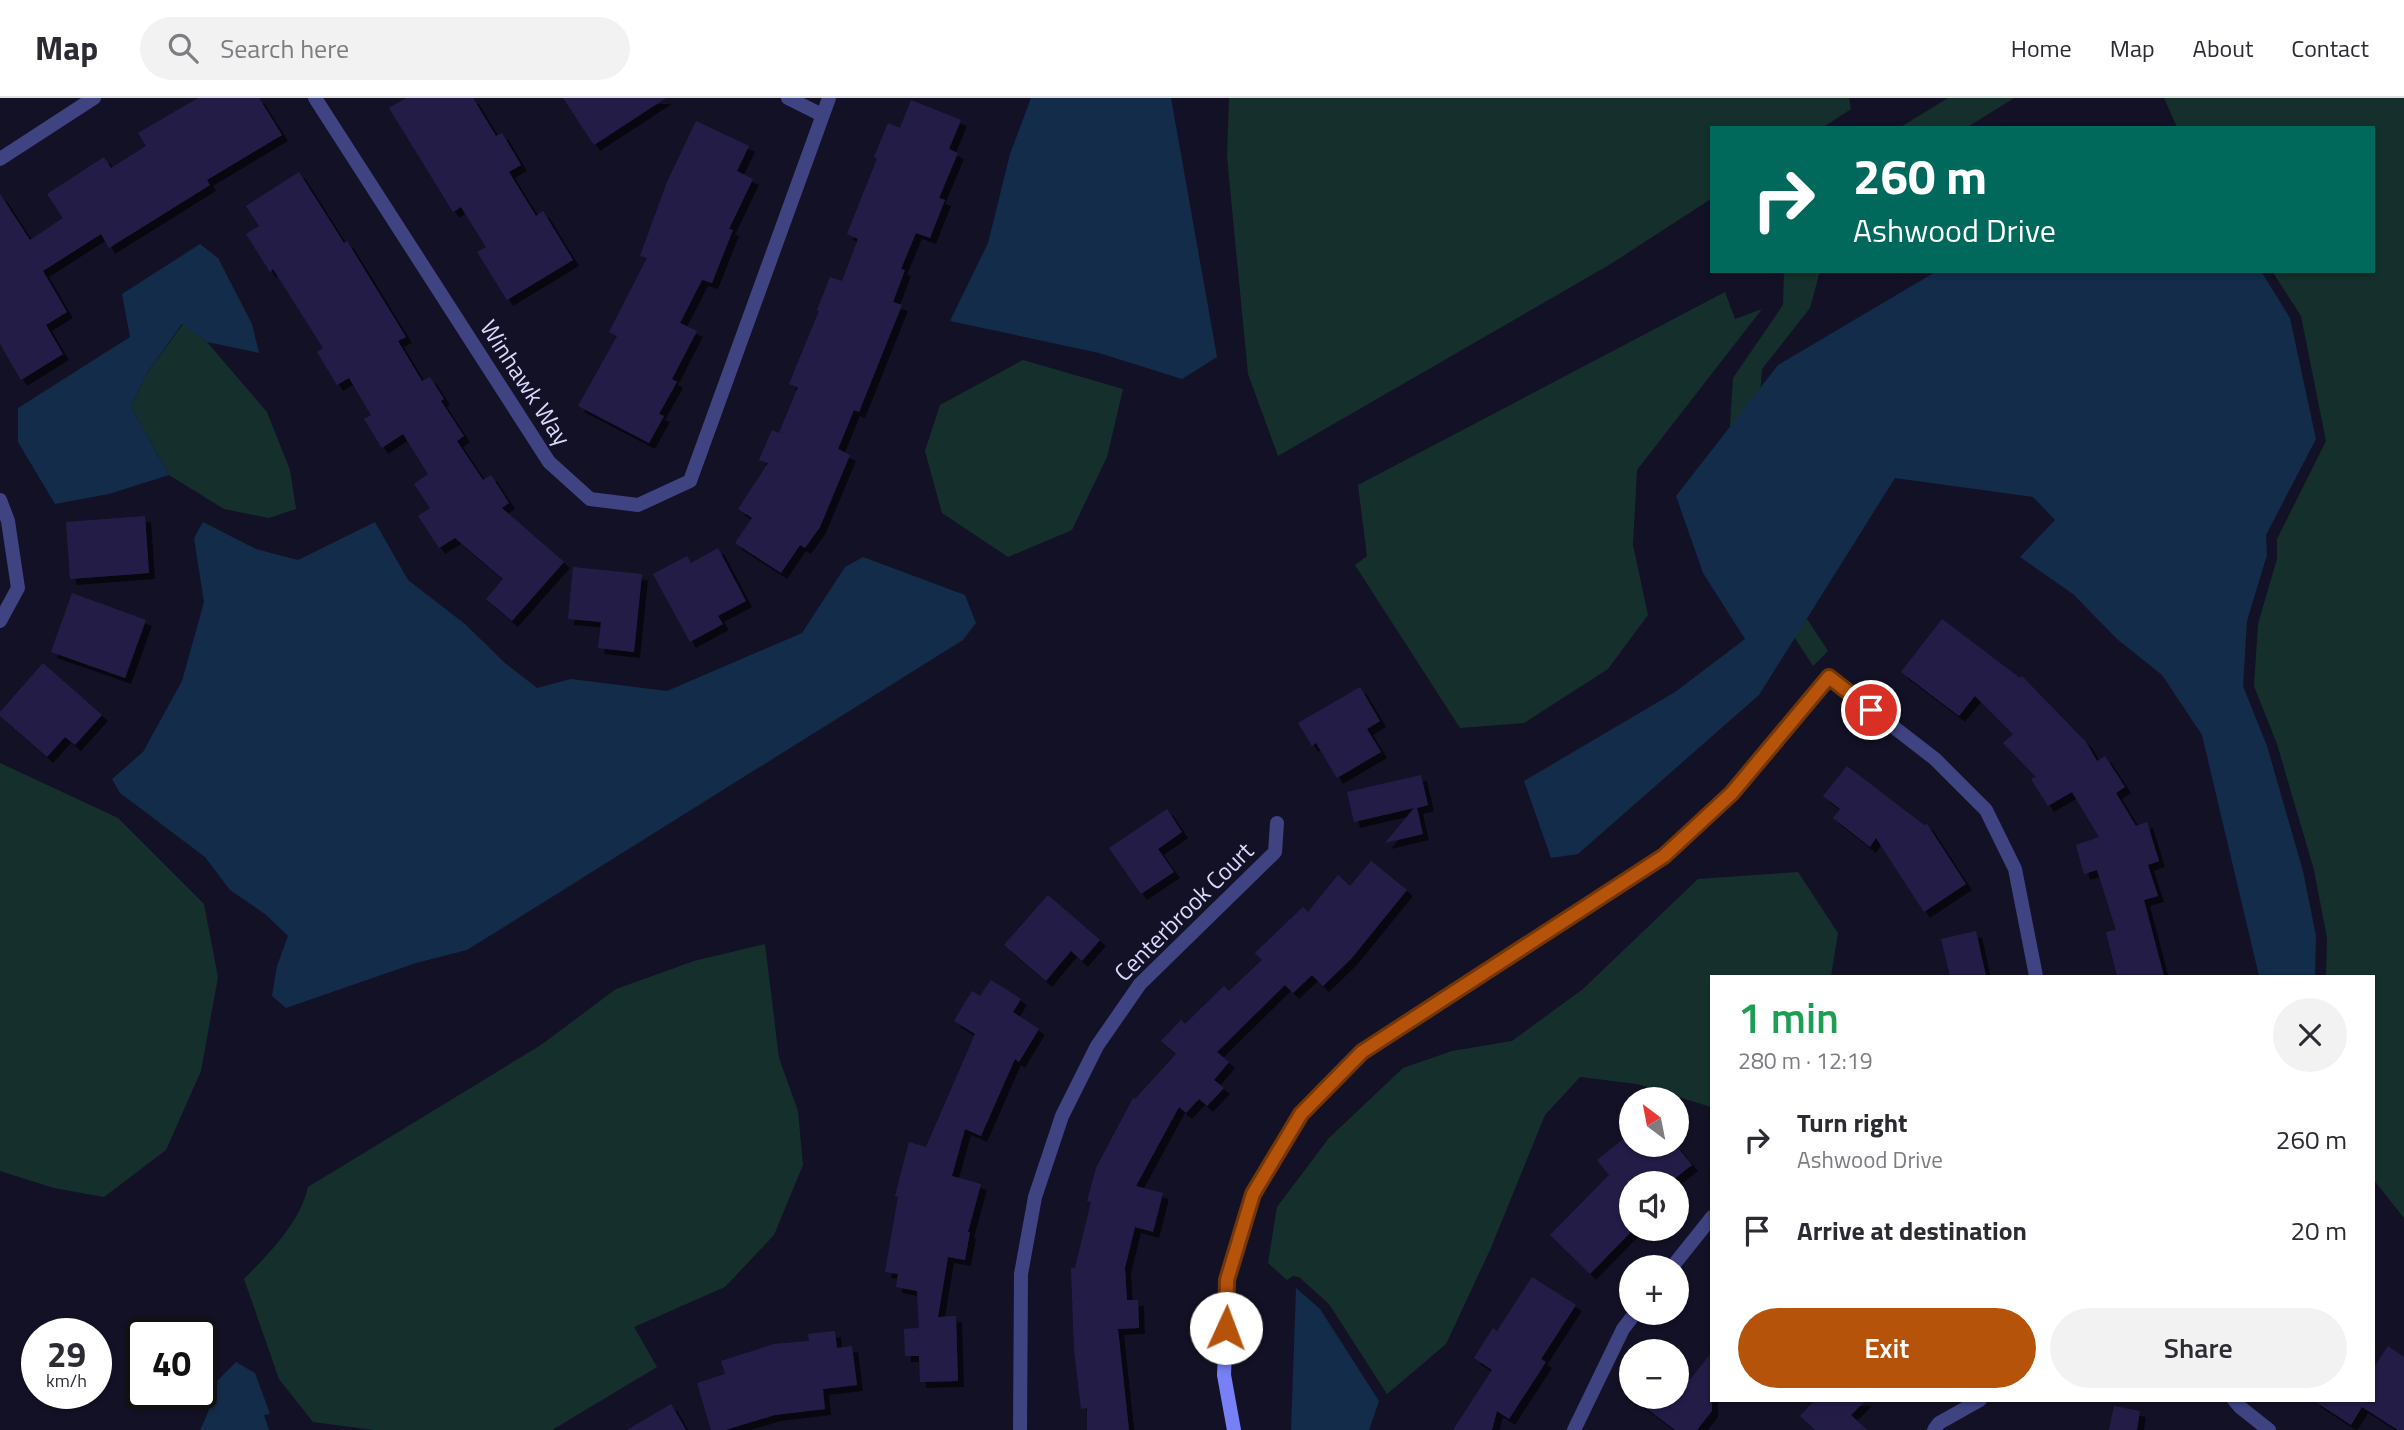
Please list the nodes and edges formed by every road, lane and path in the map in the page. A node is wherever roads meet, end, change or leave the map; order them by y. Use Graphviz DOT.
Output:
graph roads {
  1 [pos="94,98"];
  2 [pos="316,98"];
  3 [pos="788,98"];
  4 [pos="829,98"];
  5 [pos="822,115"];
  6 [pos="0,159"];
  7 [pos="0,500"];
  8 [pos="0,621"];
  9 [pos="1277,823"];
  10 [pos="2036,975"];
  11 [pos="1710,1220"];
  12 [pos="1682,1255"];
  13 [pos="1626,1325"];
  14 [pos="1976,1402"];
  15 [pos="2236,1402"];
  16 [pos="1020,1430"];
  17 [pos="1234,1430"];
  18 [pos="1574,1430"];
  19 [pos="1934,1430"];
  20 [pos="2269,1430"];
  1 -- 6 [label="street"];
  2 -- 5 [label="street, Winhawk Way"];
  3 -- 5 [label="street"];
  4 -- 5 [label="street, Winhawk Way"];
  7 -- 8 [label="street"];
  9 -- 16 [label="street, Centerbrook Court"];
  10 -- 17 [label="street"];
  11 -- 12 [label="street"];
  13 -- 18 [label="street"];
  14 -- 19 [label="street"];
  15 -- 20 [label="street"];
}
